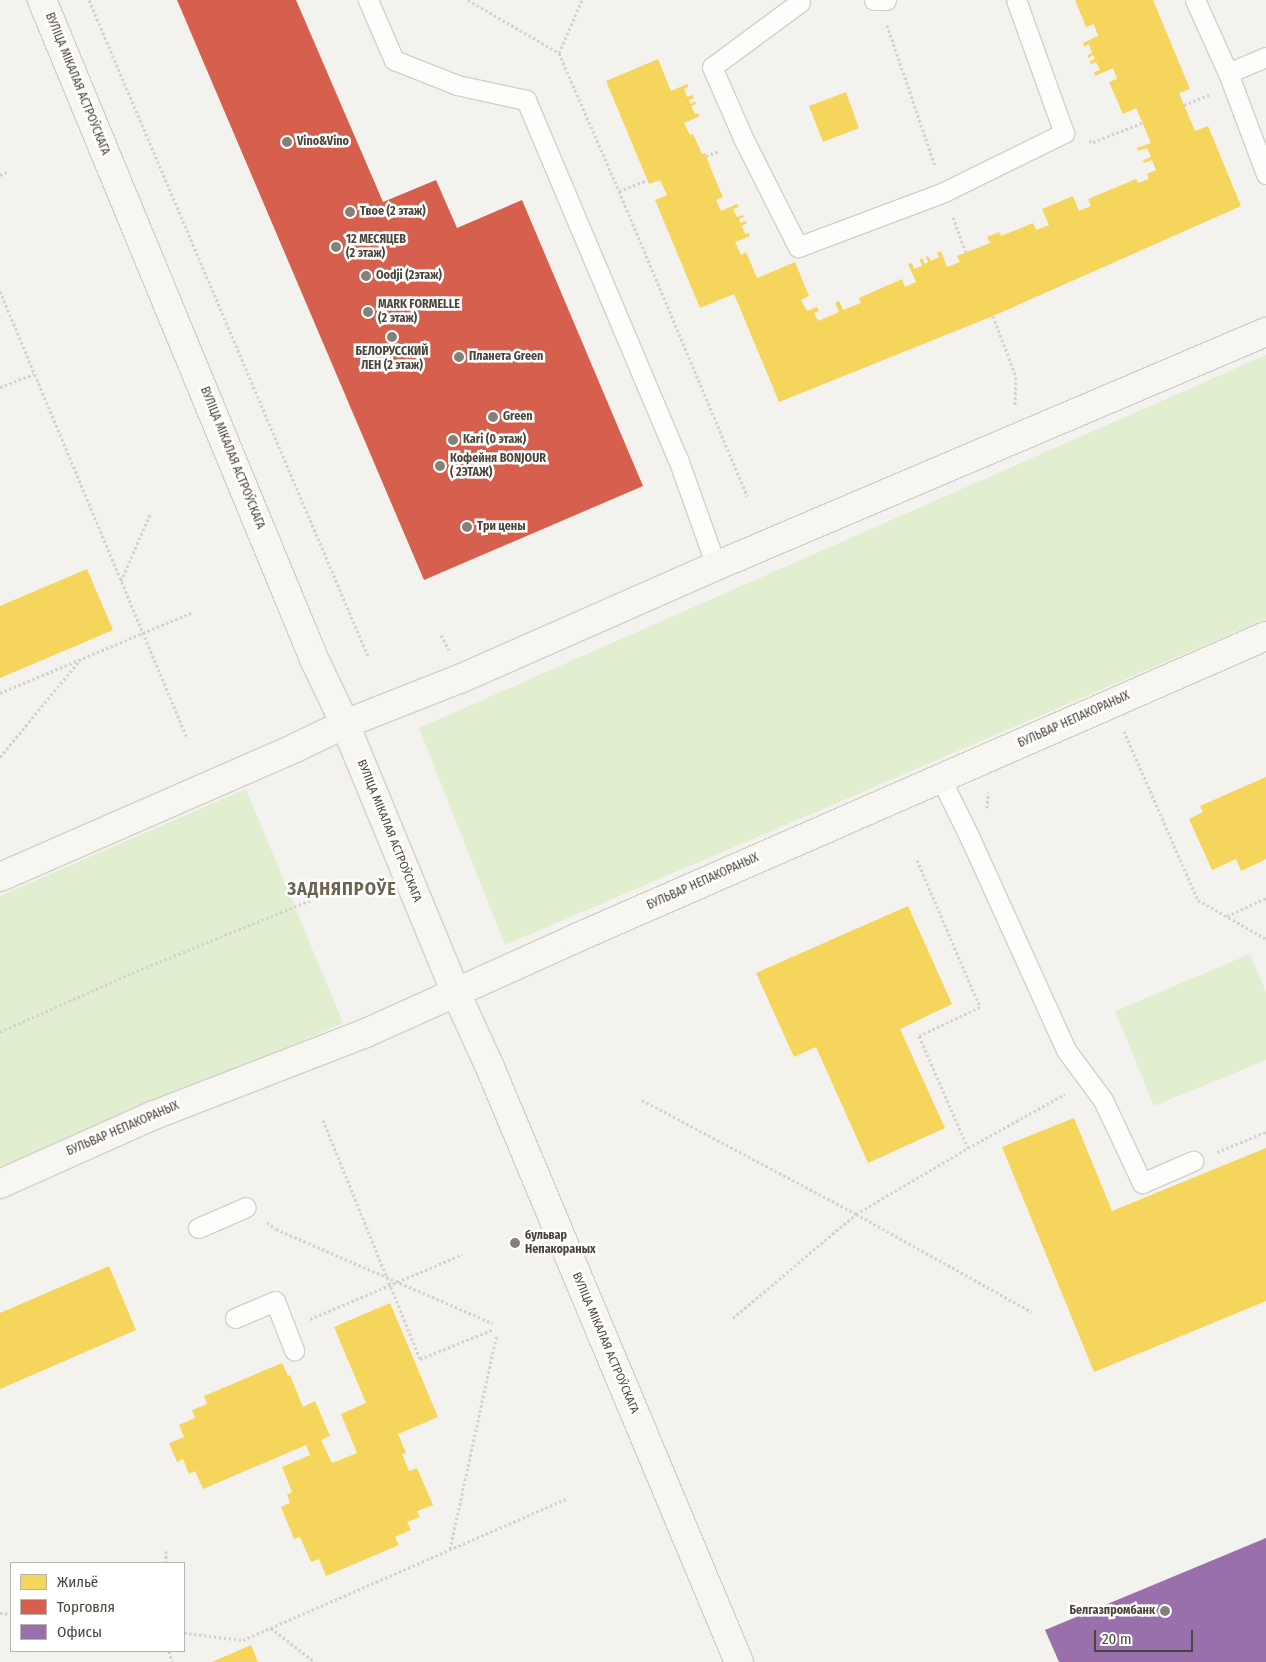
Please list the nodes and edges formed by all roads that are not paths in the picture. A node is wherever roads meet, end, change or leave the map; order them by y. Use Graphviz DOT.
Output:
graph roads {
  1 [pos="42,0"];
  2 [pos="368,0"];
  3 [pos="1016,0"];
  4 [pos="1194,0"];
  5 [pos="803,1"];
  6 [pos="1266,57"];
  7 [pos="1228,73"];
  8 [pos="1266,174"];
  9 [pos="1266,332"];
  10 [pos="716,566"];
  11 [pos="1266,636"];
  12 [pos="345,724"];
  13 [pos="940,779"];
  14 [pos="0,877"];
  15 [pos="456,993"];
  16 [pos="1193,1161"];
  17 [pos="0,1184"];
  18 [pos="246,1207"];
  19 [pos="198,1228"];
  20 [pos="235,1318"];
  21 [pos="294,1350"];
  22 [pos="738,1662"];
  1 -- 12 [label="main road, ВУЛІЦА МІКАЛАЯ АСТРОЎСКАГА"];
  2 -- 10 [label="lane"];
  3 -- 5 [label="lane"];
  4 -- 7 [label="lane"];
  6 -- 7 [label="lane"];
  7 -- 8 [label="lane"];
  9 -- 10 [label="main road"];
  10 -- 12 [label="main road"];
  11 -- 13 [label="main road, БУЛЬВАР НЕПАКОРАНЫХ"];
  12 -- 14 [label="main road"];
  12 -- 15 [label="main road, ВУЛІЦА МІКАЛАЯ АСТРОЎСКАГА"];
  13 -- 15 [label="main road, БУЛЬВАР НЕПАКОРАНЫХ"];
  13 -- 16 [label="lane"];
  15 -- 17 [label="main road, БУЛЬВАР НЕПАКОРАНЫХ"];
  15 -- 22 [label="main road, ВУЛІЦА МІКАЛАЯ АСТРОЎСКАГА"];
  18 -- 19 [label="lane"];
  20 -- 21 [label="lane"];
}
